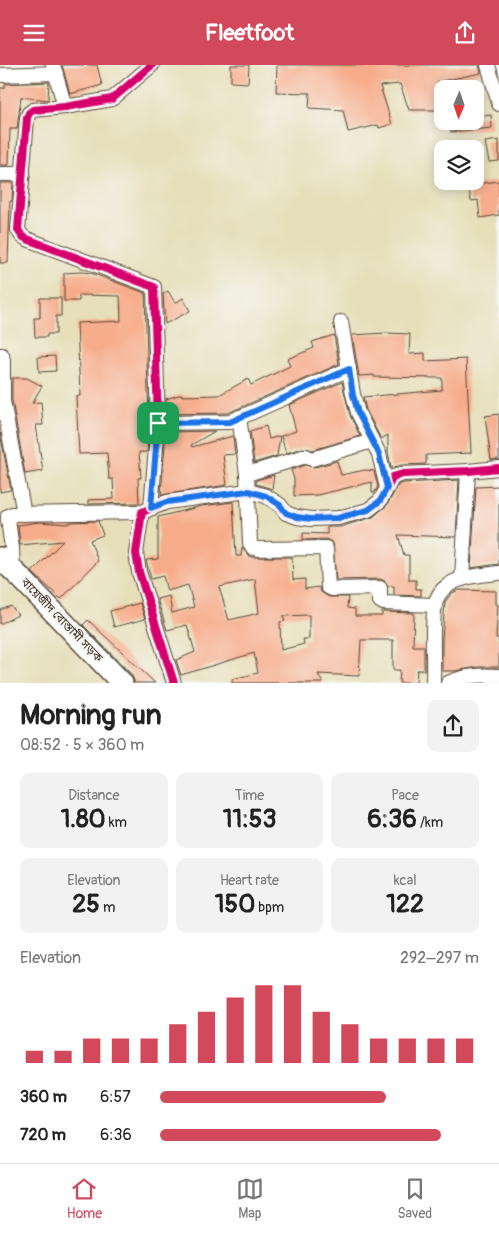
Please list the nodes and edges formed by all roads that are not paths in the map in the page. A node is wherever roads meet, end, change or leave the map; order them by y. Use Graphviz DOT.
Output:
graph roads {
  1 [pos="152,65"];
  2 [pos="488,65"];
  3 [pos="55,69"];
  4 [pos="0,75"];
  5 [pos="499,104"];
  6 [pos="65,107"];
  7 [pos="0,174"];
  8 [pos="23,174"];
  9 [pos="341,323"];
  10 [pos="0,355"];
  11 [pos="349,369"];
  12 [pos="240,417"];
  13 [pos="158,423"];
  14 [pos="372,441"];
  15 [pos="499,468"];
  16 [pos="468,471"];
  17 [pos="247,474"];
  18 [pos="387,488"];
  19 [pos="248,491"];
  20 [pos="147,510"];
  21 [pos="24,514"];
  22 [pos="4,568"];
  23 [pos="499,573"];
  24 [pos="462,579"];
  25 [pos="435,605"];
  26 [pos="499,675"];
  27 [pos="102,683"];
  28 [pos="122,683"];
  29 [pos="174,683"];
  30 [pos="434,683"];
  31 [pos="448,683"];
  1 -- 6 [label="street"];
  2 -- 5 [label="street"];
  3 -- 4 [label="street"];
  3 -- 6 [label="street"];
  6 -- 8 [label="street"];
  7 -- 8 [label="street"];
  8 -- 13 [label="street"];
  9 -- 11 [label="street"];
  10 -- 21 [label="street"];
  11 -- 12 [label="street"];
  11 -- 14 [label="street"];
  12 -- 13 [label="street"];
  12 -- 17 [label="street"];
  13 -- 20 [label="street"];
  14 -- 17 [label="street"];
  14 -- 18 [label="street"];
  15 -- 16 [label="street"];
  16 -- 18 [label="street"];
  16 -- 24 [label="street"];
  17 -- 19 [label="street"];
  18 -- 19 [label="street"];
  19 -- 20 [label="street"];
  19 -- 25 [label="street"];
  20 -- 21 [label="street"];
  20 -- 29 [label="street"];
  21 -- 22 [label="street"];
  22 -- 27 [label="main road, বায়েজীদ বোস্তামী সড়ক"];
  22 -- 28 [label="main road, বায়েজীদ বোস্তামী সড়ক"];
  23 -- 24 [label="street"];
  24 -- 25 [label="street"];
  25 -- 30 [label="street"];
  26 -- 31 [label="street"];
}
